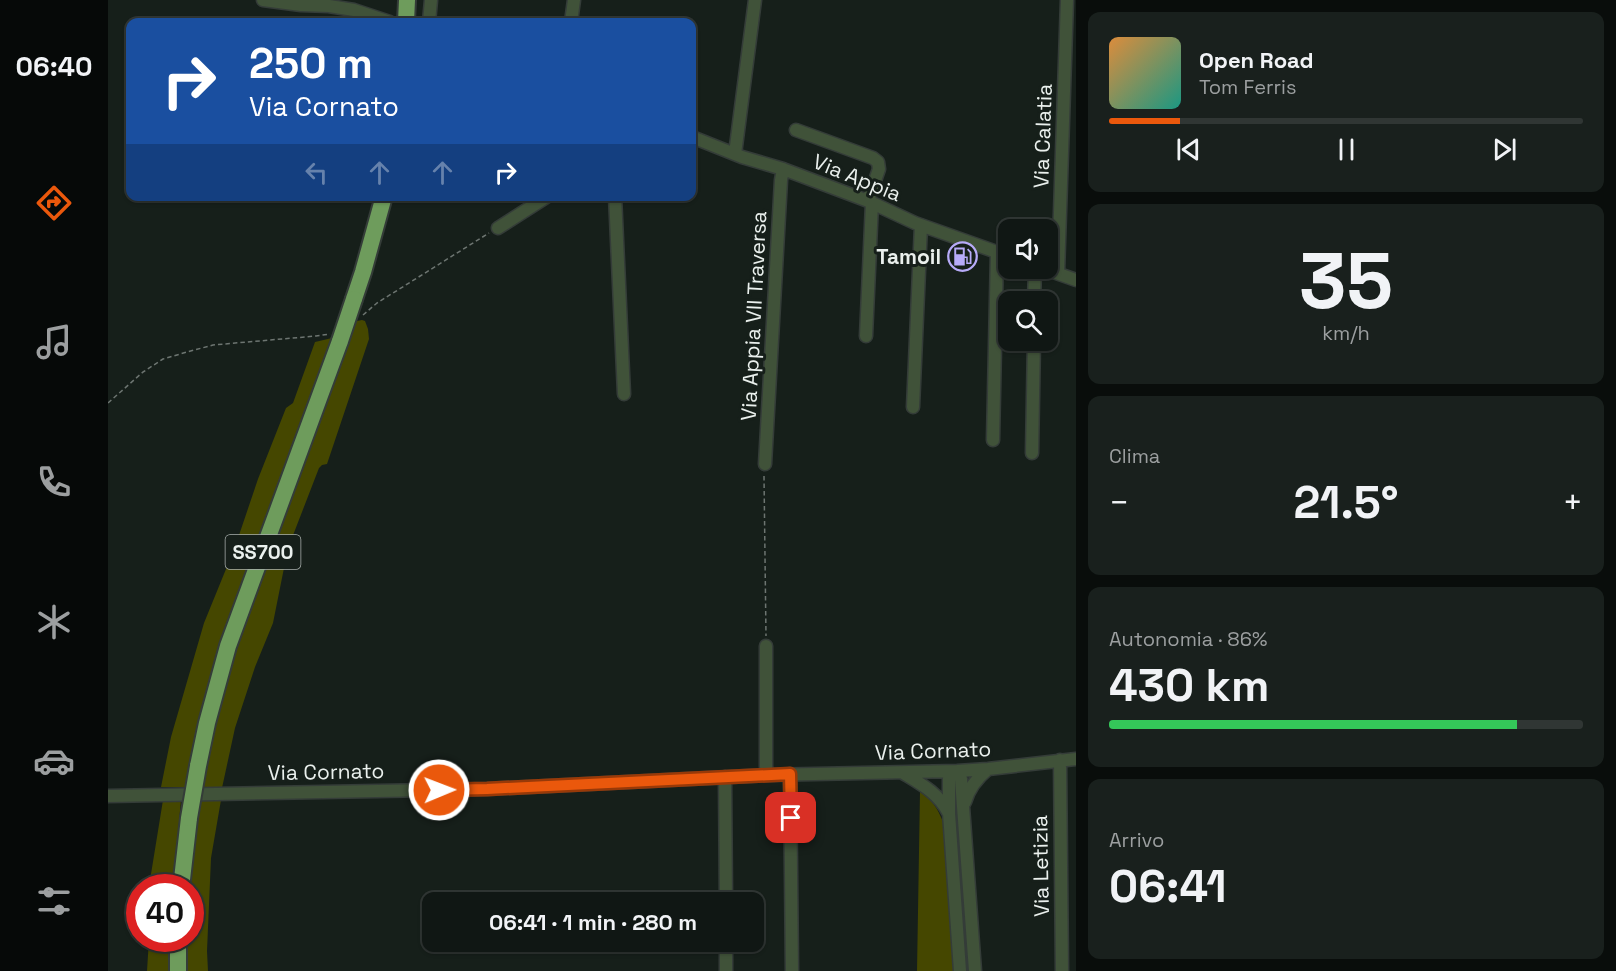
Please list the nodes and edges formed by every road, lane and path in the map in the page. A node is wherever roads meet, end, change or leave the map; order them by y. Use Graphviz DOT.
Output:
graph roads {
  1 [pos="263,0"];
  2 [pos="431,0"];
  3 [pos="574,0"];
  4 [pos="755,0"];
  5 [pos="1067,0"];
  6 [pos="407,1"];
  7 [pos="327,3"];
  8 [pos="378,18"];
  9 [pos="406,18"];
  10 [pos="429,18"];
  11 [pos="572,18"];
  12 [pos="796,130"];
  13 [pos="696,139"];
  14 [pos="735,154"];
  15 [pos="783,170"];
  16 [pos="383,201"];
  17 [pos="540,201"];
  18 [pos="615,201"];
  19 [pos="870,202"];
  20 [pos="921,225"];
  21 [pos="498,228"];
  22 [pos="998,253"];
  23 [pos="1058,273"];
  24 [pos="1001,279"];
  25 [pos="1076,280"];
  26 [pos="356,319"];
  27 [pos="866,336"];
  28 [pos="335,337"];
  29 [pos="1034,351"];
  30 [pos="624,394"];
  31 [pos="108,403"];
  32 [pos="913,407"];
  33 [pos="993,440"];
  34 [pos="1032,453"];
  35 [pos="765,464"];
  36 [pos="766,646"];
  37 [pos="1076,759"];
  38 [pos="1060,760"];
  39 [pos="988,770"];
  40 [pos="954,771"];
  41 [pos="903,773"];
  42 [pos="790,774"];
  43 [pos="767,775"];
  44 [pos="725,777"];
  45 [pos="108,796"];
  46 [pos="963,809"];
  47 [pos="949,813"];
  48 [pos="183,874"];
  49 [pos="726,892"];
  50 [pos="178,952"];
  51 [pos="726,952"];
  52 [pos="178,971"];
  53 [pos="726,971"];
  54 [pos="792,971"];
  55 [pos="960,971"];
  56 [pos="975,971"];
  57 [pos="1062,971"];
  1 -- 7 [label="street"];
  2 -- 10 [label="street"];
  3 -- 11 [label="street"];
  4 -- 14 [label="street"];
  5 -- 23 [label="street, Via Calatia"];
  6 -- 9 [label="highway"];
  7 -- 8 [label="street"];
  12 -- 19 [label="street"];
  13 -- 14 [label="street, Via Appia"];
  14 -- 15 [label="street, Via Appia"];
  15 -- 19 [label="street, Via Appia"];
  15 -- 35 [label="street, Via Appia VII Traversa"];
  16 -- 28 [label="highway, SS700, bridge"];
  17 -- 21 [label="street"];
  18 -- 30 [label="street"];
  19 -- 20 [label="street, Via Appia"];
  19 -- 27 [label="street"];
  20 -- 22 [label="street, Via Appia"];
  20 -- 32 [label="street"];
  21 -- 26 [label="path"];
  23 -- 25 [label="street"];
  24 -- 33 [label="street"];
  28 -- 31 [label="path"];
  28 -- 48 [label="highway, SS700, bridge"];
  29 -- 34 [label="street"];
  35 -- 36 [label="path"];
  36 -- 43 [label="street"];
  37 -- 38 [label="street, Via Cornato"];
  38 -- 39 [label="street, Via Cornato"];
  38 -- 57 [label="street, Via Letizia"];
  39 -- 40 [label="street, Via Cornato"];
  39 -- 46 [label="street"];
  40 -- 41 [label="street, Via Cornato"];
  40 -- 46 [label="street"];
  40 -- 47 [label="street"];
  41 -- 42 [label="street, Via Cornato"];
  41 -- 47 [label="street"];
  42 -- 43 [label="street, Via Cornato"];
  42 -- 54 [label="street"];
  43 -- 44 [label="street, Via Cornato"];
  44 -- 45 [label="street, Via Cornato"];
  44 -- 49 [label="street"];
  46 -- 56 [label="street"];
  47 -- 55 [label="street"];
  50 -- 52 [label="highway"];
  51 -- 53 [label="street"];
}
